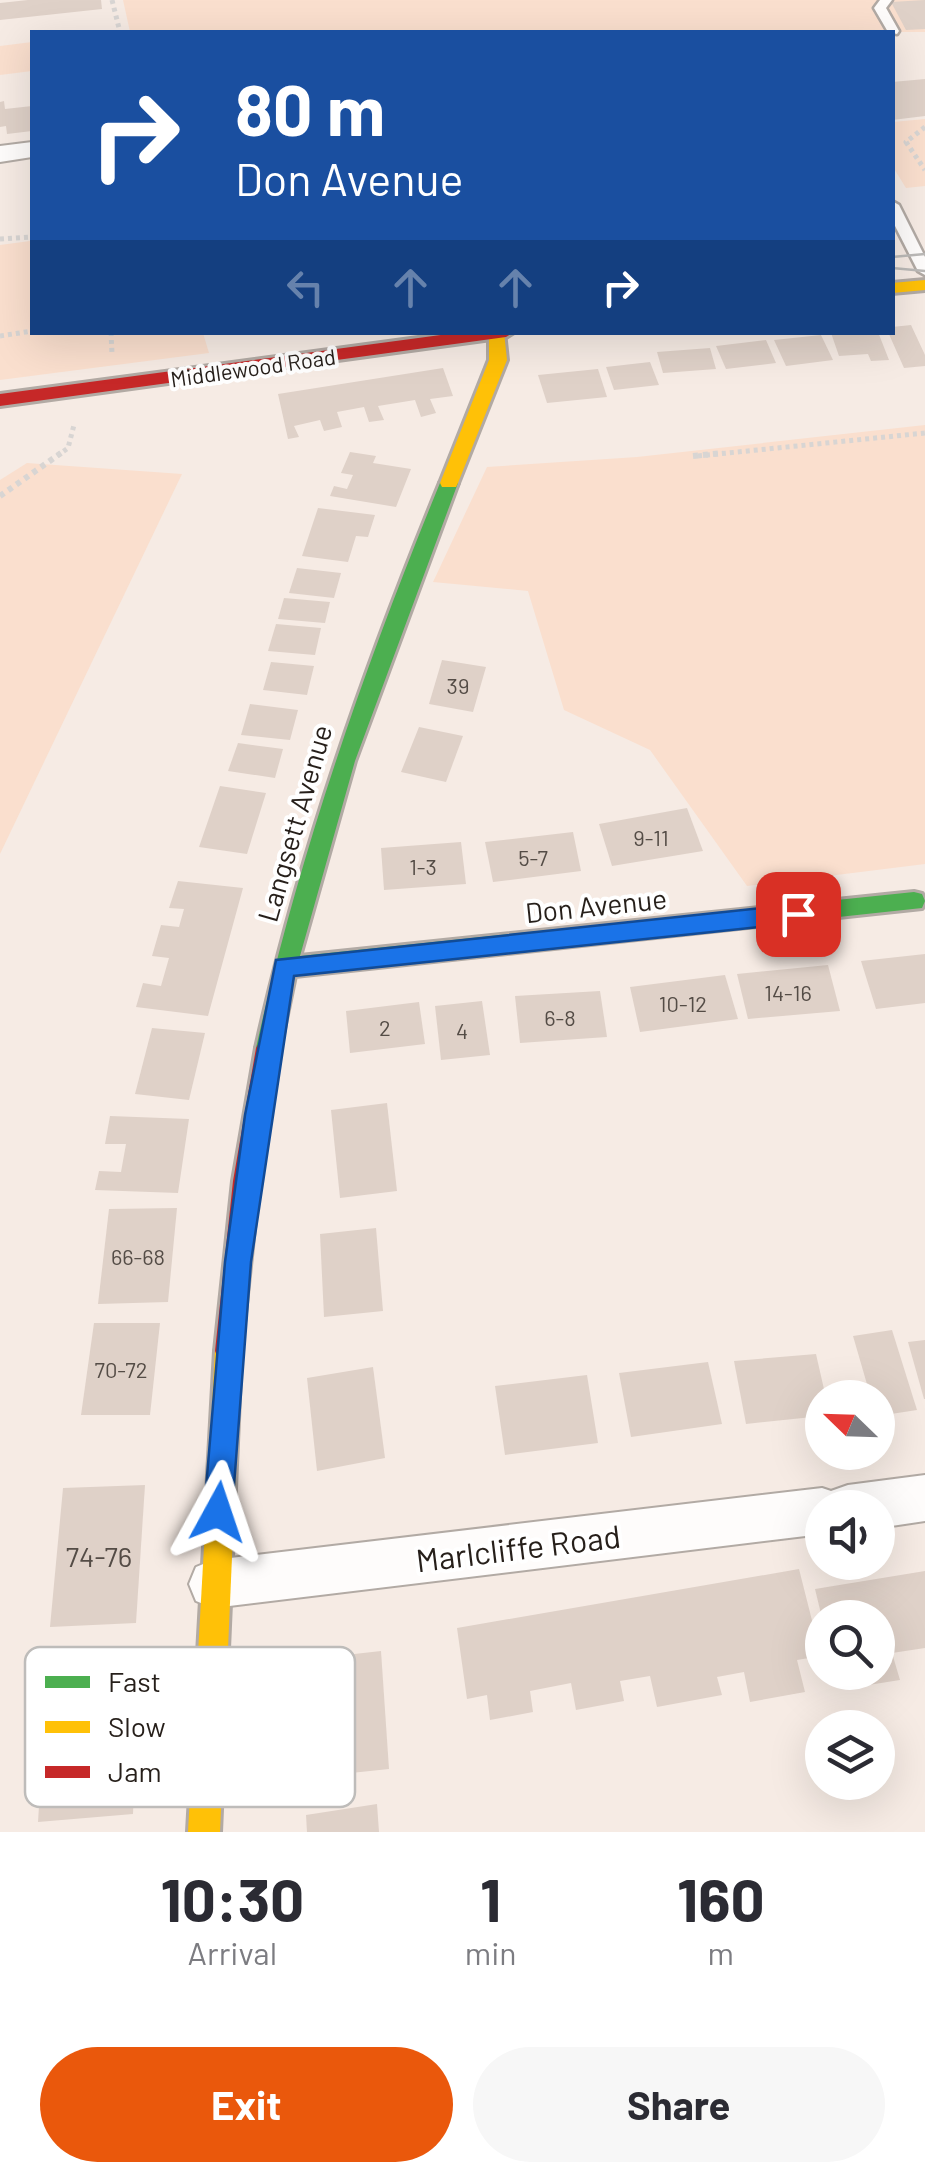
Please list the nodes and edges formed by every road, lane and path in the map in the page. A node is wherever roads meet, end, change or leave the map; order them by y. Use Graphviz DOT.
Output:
graph roads {
  1 [pos="112,0"];
  2 [pos="886,0"];
  3 [pos="120,30"];
  4 [pos="893,30"];
  5 [pos="925,127"];
  6 [pos="30,150"];
  7 [pos="0,154"];
  8 [pos="925,170"];
  9 [pos="897,229"];
  10 [pos="30,236"];
  11 [pos="0,239"];
  12 [pos="925,271"];
  13 [pos="925,285"];
  14 [pos="895,288"];
  15 [pos="30,331"];
  16 [pos="481,335"];
  17 [pos="497,335"];
  18 [pos="0,336"];
  19 [pos="337,344"];
  20 [pos="82,390"];
  21 [pos="0,400"];
  22 [pos="925,433"];
  23 [pos="693,456"];
  24 [pos="0,496"];
  25 [pos="914,901"];
  26 [pos="284,967"];
  27 [pos="925,1498"];
  28 [pos="895,1502"];
  29 [pos="805,1512"];
  30 [pos="213,1584"];
  31 [pos="211,1647"];
  32 [pos="205,1807"];
  33 [pos="204,1832"];
  1 -- 3 [label="path"];
  2 -- 4 [label="lane"];
  5 -- 8 [label="path"];
  6 -- 7 [label="street"];
  9 -- 12 [label="lane"];
  10 -- 11 [label="path"];
  13 -- 14 [label="street"];
  15 -- 18 [label="path"];
  16 -- 19 [label="street, Middlewood Road"];
  17 -- 26 [label="street, Langsett Avenue"];
  19 -- 20 [label="street, Middlewood Road"];
  20 -- 21 [label="street, Middlewood Road"];
  20 -- 24 [label="path"];
  22 -- 23 [label="path"];
  25 -- 26 [label="street, Don Avenue"];
  26 -- 30 [label="street, Langsett Avenue"];
  27 -- 28 [label="street"];
  29 -- 30 [label="street, Marlcliffe Road"];
  30 -- 31 [label="street, Langsett Avenue"];
  32 -- 33 [label="street, Langsett Avenue"];
}
